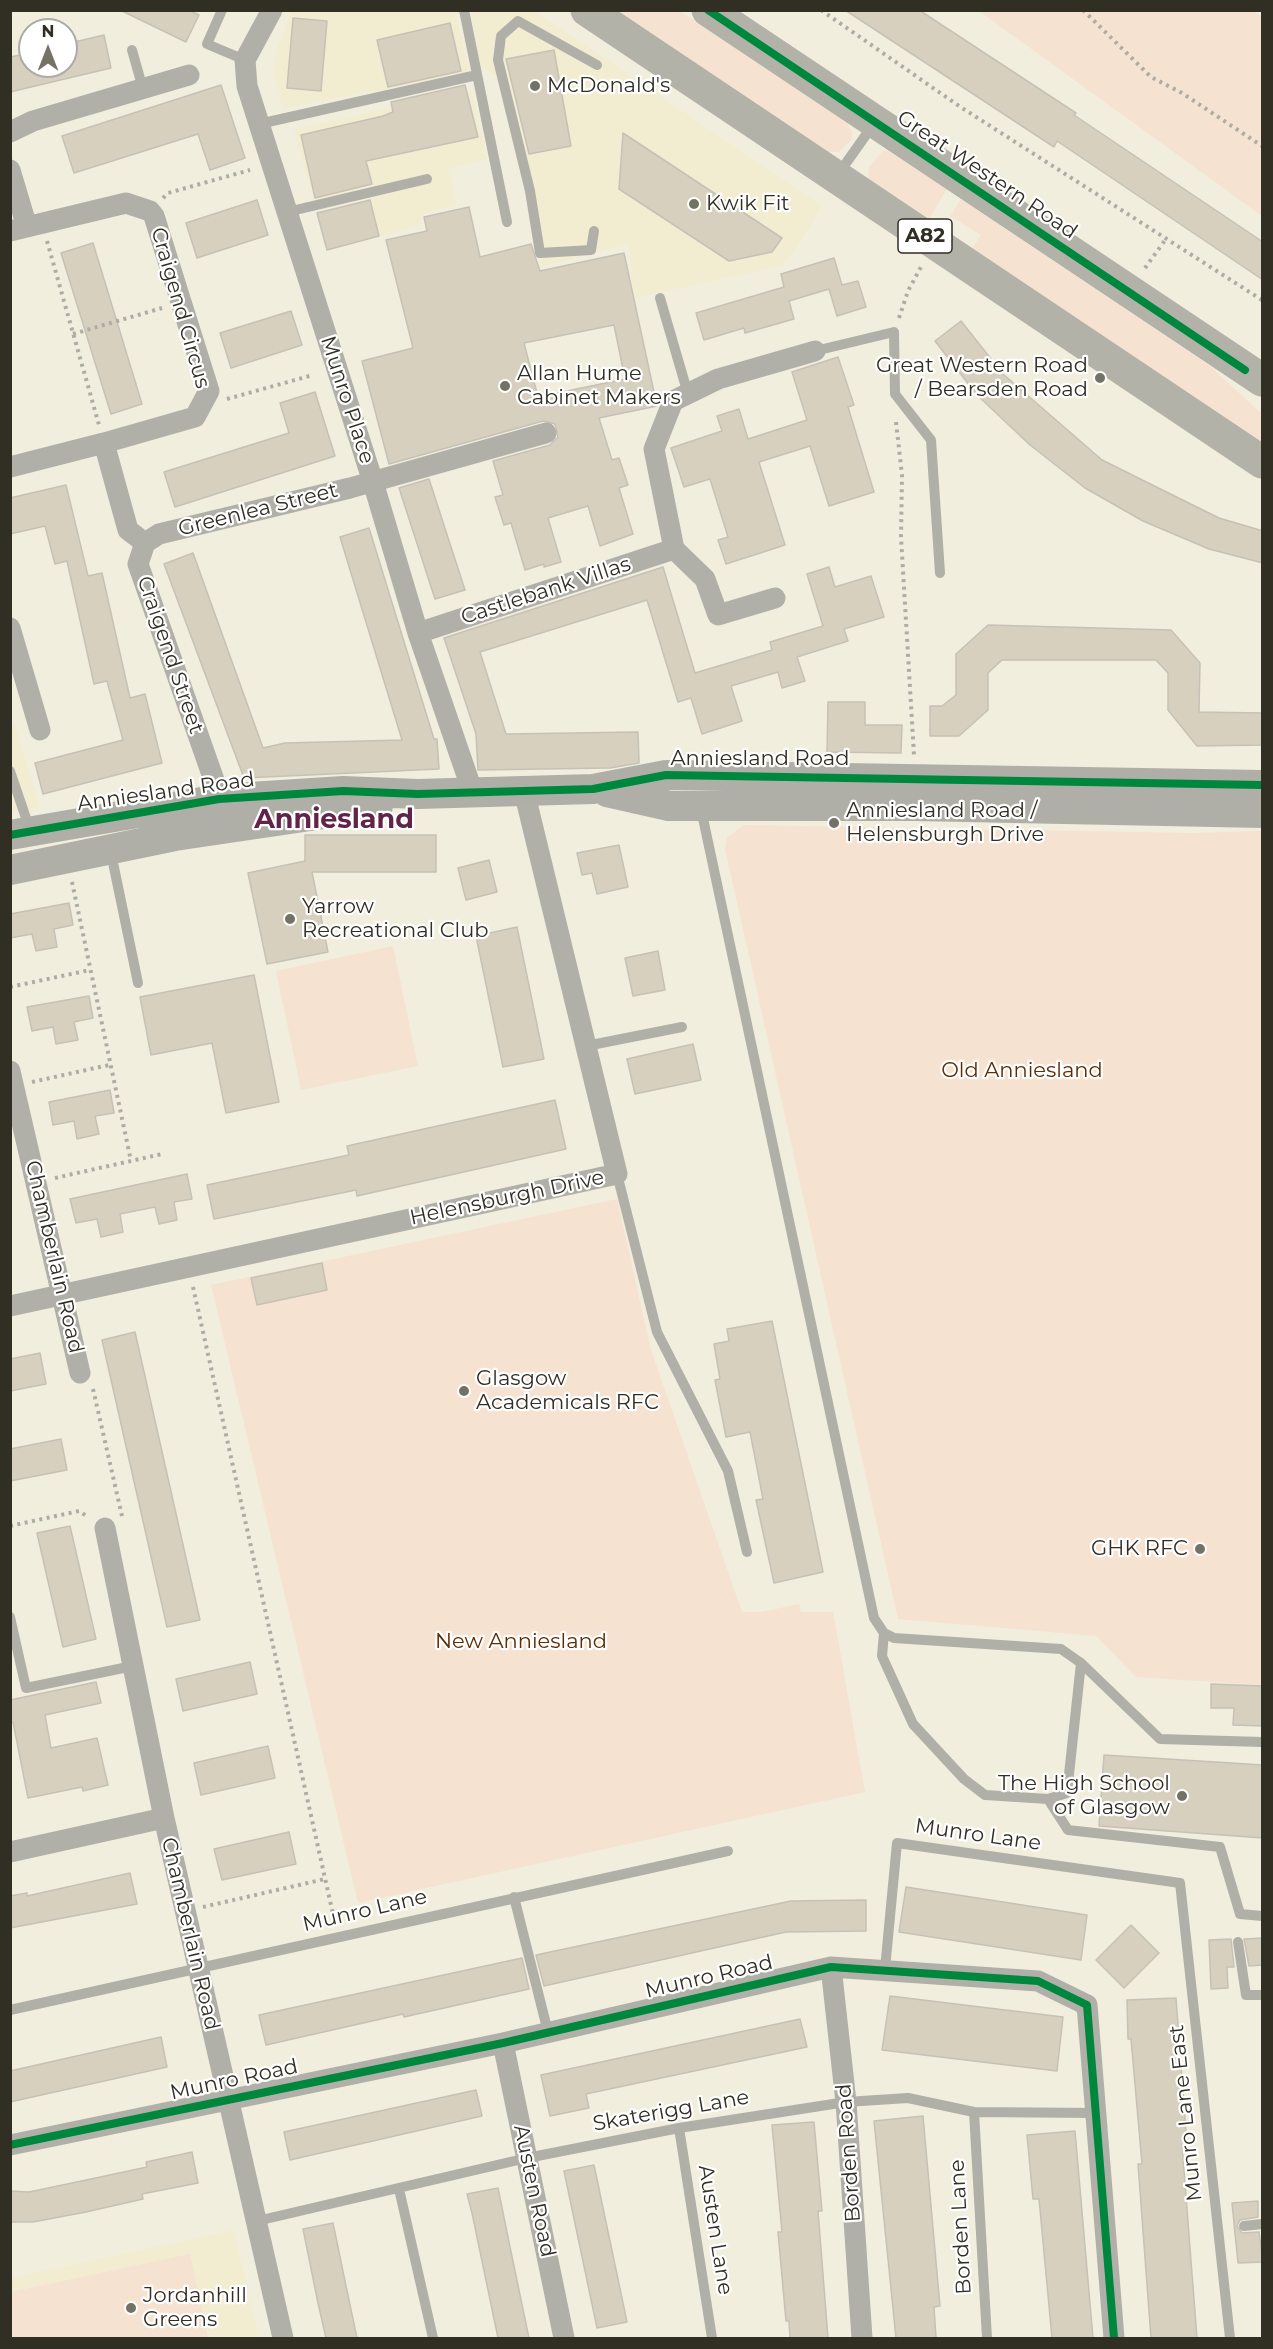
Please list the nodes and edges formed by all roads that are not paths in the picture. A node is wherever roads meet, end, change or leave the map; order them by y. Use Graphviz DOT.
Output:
graph roads {
  1 [pos="222,10"];
  2 [pos="272,10"];
  3 [pos="464,10"];
  4 [pos="587,10"];
  5 [pos="708,10"];
  6 [pos="132,50"];
  7 [pos="245,60"];
  8 [pos="597,65"];
  9 [pos="189,75"];
  10 [pos="477,75"];
  11 [pos="143,89"];
  12 [pos="875,122"];
  13 [pos="259,124"];
  14 [pos="10,132"];
  15 [pos="10,170"];
  16 [pos="836,177"];
  17 [pos="427,179"];
  18 [pos="287,212"];
  19 [pos="507,222"];
  20 [pos="26,227"];
  21 [pos="594,231"];
  22 [pos="660,298"];
  23 [pos="815,351"];
  24 [pos="1257,380"];
  25 [pos="688,394"];
  26 [pos="546,433"];
  27 [pos="104,443"];
  28 [pos="1263,462"];
  29 [pos="10,467"];
  30 [pos="373,482"];
  31 [pos="145,543"];
  32 [pos="674,549"];
  33 [pos="939,573"];
  34 [pos="775,598"];
  35 [pos="10,628"];
  36 [pos="418,633"];
  37 [pos="19,685"];
  38 [pos="40,730"];
  39 [pos="10,771"];
  40 [pos="1263,785"];
  41 [pos="524,791"];
  42 [pos="700,791"];
  43 [pos="473,793"];
  44 [pos="418,794"];
  45 [pos="219,799"];
  46 [pos="1263,813"];
  47 [pos="226,829"];
  48 [pos="20,833"];
  49 [pos="110,849"];
  50 [pos="10,870"];
  51 [pos="138,983"];
  52 [pos="682,1027"];
  53 [pos="586,1046"];
  54 [pos="12,1078"];
  55 [pos="617,1174"];
  56 [pos="63,1294"];
  57 [pos="10,1305"];
  58 [pos="80,1374"];
  59 [pos="105,1528"];
  60 [pos="747,1552"];
  61 [pos="10,1617"];
  62 [pos="884,1633"];
  63 [pos="1081,1663"];
  64 [pos="133,1666"];
  65 [pos="1263,1742"];
  66 [pos="1048,1799"];
  67 [pos="164,1818"];
  68 [pos="728,1851"];
  69 [pos="10,1852"];
  70 [pos="1180,1882"];
  71 [pos="514,1897"];
  72 [pos="1263,1916"];
  73 [pos="1238,1942"];
  74 [pos="831,1967"];
  75 [pos="885,1969"];
  76 [pos="198,1970"];
  77 [pos="1263,1995"];
  78 [pos="10,2010"];
  79 [pos="548,2032"];
  80 [pos="503,2043"];
  81 [pos="228,2099"];
  82 [pos="846,2102"];
  83 [pos="974,2112"];
  84 [pos="1097,2113"];
  85 [pos="679,2128"];
  86 [pos="10,2145"];
  87 [pos="527,2158"];
  88 [pos="399,2188"];
  89 [pos="257,2221"];
  90 [pos="1263,2224"];
  91 [pos="1244,2226"];
  92 [pos="283,2338"];
  93 [pos="433,2338"];
  94 [pos="564,2338"];
  95 [pos="712,2338"];
  96 [pos="862,2338"];
  97 [pos="987,2338"];
  98 [pos="1114,2338"];
  99 [pos="1230,2338"];
  1 -- 7 [label="lane"];
  2 -- 7 [label="street"];
  3 -- 10 [label="lane"];
  4 -- 16 [label="main road, A82"];
  5 -- 12 [label="main road, Great Western Road"];
  6 -- 11 [label="lane"];
  7 -- 13 [label="street, Munro Place"];
  8 -- 21 [label="lane"];
  9 -- 11 [label="street"];
  10 -- 13 [label="lane"];
  10 -- 19 [label="lane"];
  11 -- 14 [label="street"];
  12 -- 16 [label="lane"];
  12 -- 24 [label="main road, Great Western Road"];
  13 -- 18 [label="street, Munro Place"];
  15 -- 20 [label="street"];
  16 -- 28 [label="main road, A82"];
  17 -- 18 [label="lane"];
  18 -- 30 [label="street, Munro Place"];
  20 -- 27 [label="street, Craigend Circus"];
  22 -- 25 [label="lane"];
  23 -- 25 [label="street"];
  23 -- 33 [label="lane"];
  25 -- 32 [label="street"];
  26 -- 30 [label="street, Greenlea Street"];
  27 -- 29 [label="street"];
  27 -- 31 [label="street"];
  30 -- 31 [label="street, Greenlea Street"];
  30 -- 36 [label="street, Munro Place"];
  31 -- 45 [label="street, Craigend Street"];
  32 -- 34 [label="street"];
  32 -- 36 [label="street, Castlebank Villas"];
  35 -- 37 [label="street"];
  36 -- 43 [label="street, Munro Place"];
  37 -- 38 [label="street"];
  39 -- 48 [label="lane"];
  40 -- 42 [label="street, Anniesland Road"];
  41 -- 42 [label="street, Anniesland Road"];
  41 -- 43 [label="street, Anniesland Road"];
  41 -- 53 [label="street, Helensburgh Drive"];
  42 -- 46 [label="street, Anniesland Road"];
  42 -- 62 [label="lane"];
  43 -- 44 [label="street, Anniesland Road"];
  44 -- 45 [label="street, Anniesland Road"];
  44 -- 47 [label="street, Anniesland Road"];
  45 -- 47 [label="street, Craigend Street"];
  45 -- 48 [label="street, Anniesland Road"];
  47 -- 49 [label="street, Anniesland Road"];
  49 -- 50 [label="street, Anniesland Road"];
  49 -- 51 [label="lane"];
  52 -- 53 [label="lane"];
  53 -- 55 [label="street, Helensburgh Drive"];
  54 -- 56 [label="street, Chamberlain Road"];
  55 -- 56 [label="street, Helensburgh Drive"];
  55 -- 60 [label="lane"];
  56 -- 57 [label="street, Helensburgh Drive"];
  56 -- 58 [label="street, Chamberlain Road"];
  59 -- 64 [label="street, Chamberlain Road"];
  61 -- 64 [label="lane"];
  62 -- 63 [label="lane"];
  62 -- 66 [label="lane"];
  63 -- 65 [label="lane"];
  63 -- 66 [label="lane"];
  64 -- 67 [label="street, Chamberlain Road"];
  66 -- 72 [label="lane"];
  67 -- 69 [label="street"];
  67 -- 76 [label="street, Chamberlain Road"];
  68 -- 71 [label="lane, Munro Lane"];
  70 -- 75 [label="lane, Munro Lane"];
  70 -- 99 [label="lane, Munro Lane East"];
  71 -- 76 [label="lane, Munro Lane"];
  71 -- 79 [label="lane"];
  73 -- 77 [label="lane"];
  74 -- 75 [label="street, Munro Road"];
  74 -- 79 [label="street, Munro Road"];
  74 -- 82 [label="street, Borden Road"];
  75 -- 84 [label="street, Munro Road"];
  76 -- 78 [label="lane, Munro Lane"];
  76 -- 81 [label="street, Chamberlain Road"];
  79 -- 80 [label="street, Munro Road"];
  80 -- 81 [label="street, Munro Road"];
  80 -- 87 [label="street, Austen Road"];
  81 -- 86 [label="street, Munro Road"];
  81 -- 89 [label="street, Chamberlain Road"];
  82 -- 83 [label="lane, Skaterigg Lane"];
  82 -- 85 [label="lane, Skaterigg Lane"];
  82 -- 96 [label="street, Borden Road"];
  83 -- 84 [label="lane, Skaterigg Lane"];
  83 -- 97 [label="lane, Borden Lane"];
  84 -- 98 [label="street, Munro Road"];
  85 -- 87 [label="lane, Skaterigg Lane"];
  85 -- 95 [label="lane, Austen Lane"];
  87 -- 88 [label="lane, Skaterigg Lane"];
  87 -- 94 [label="street, Austen Road"];
  88 -- 89 [label="lane, Skaterigg Lane"];
  88 -- 93 [label="lane"];
  89 -- 92 [label="street, Chamberlain Road"];
  90 -- 91 [label="lane"];
}
